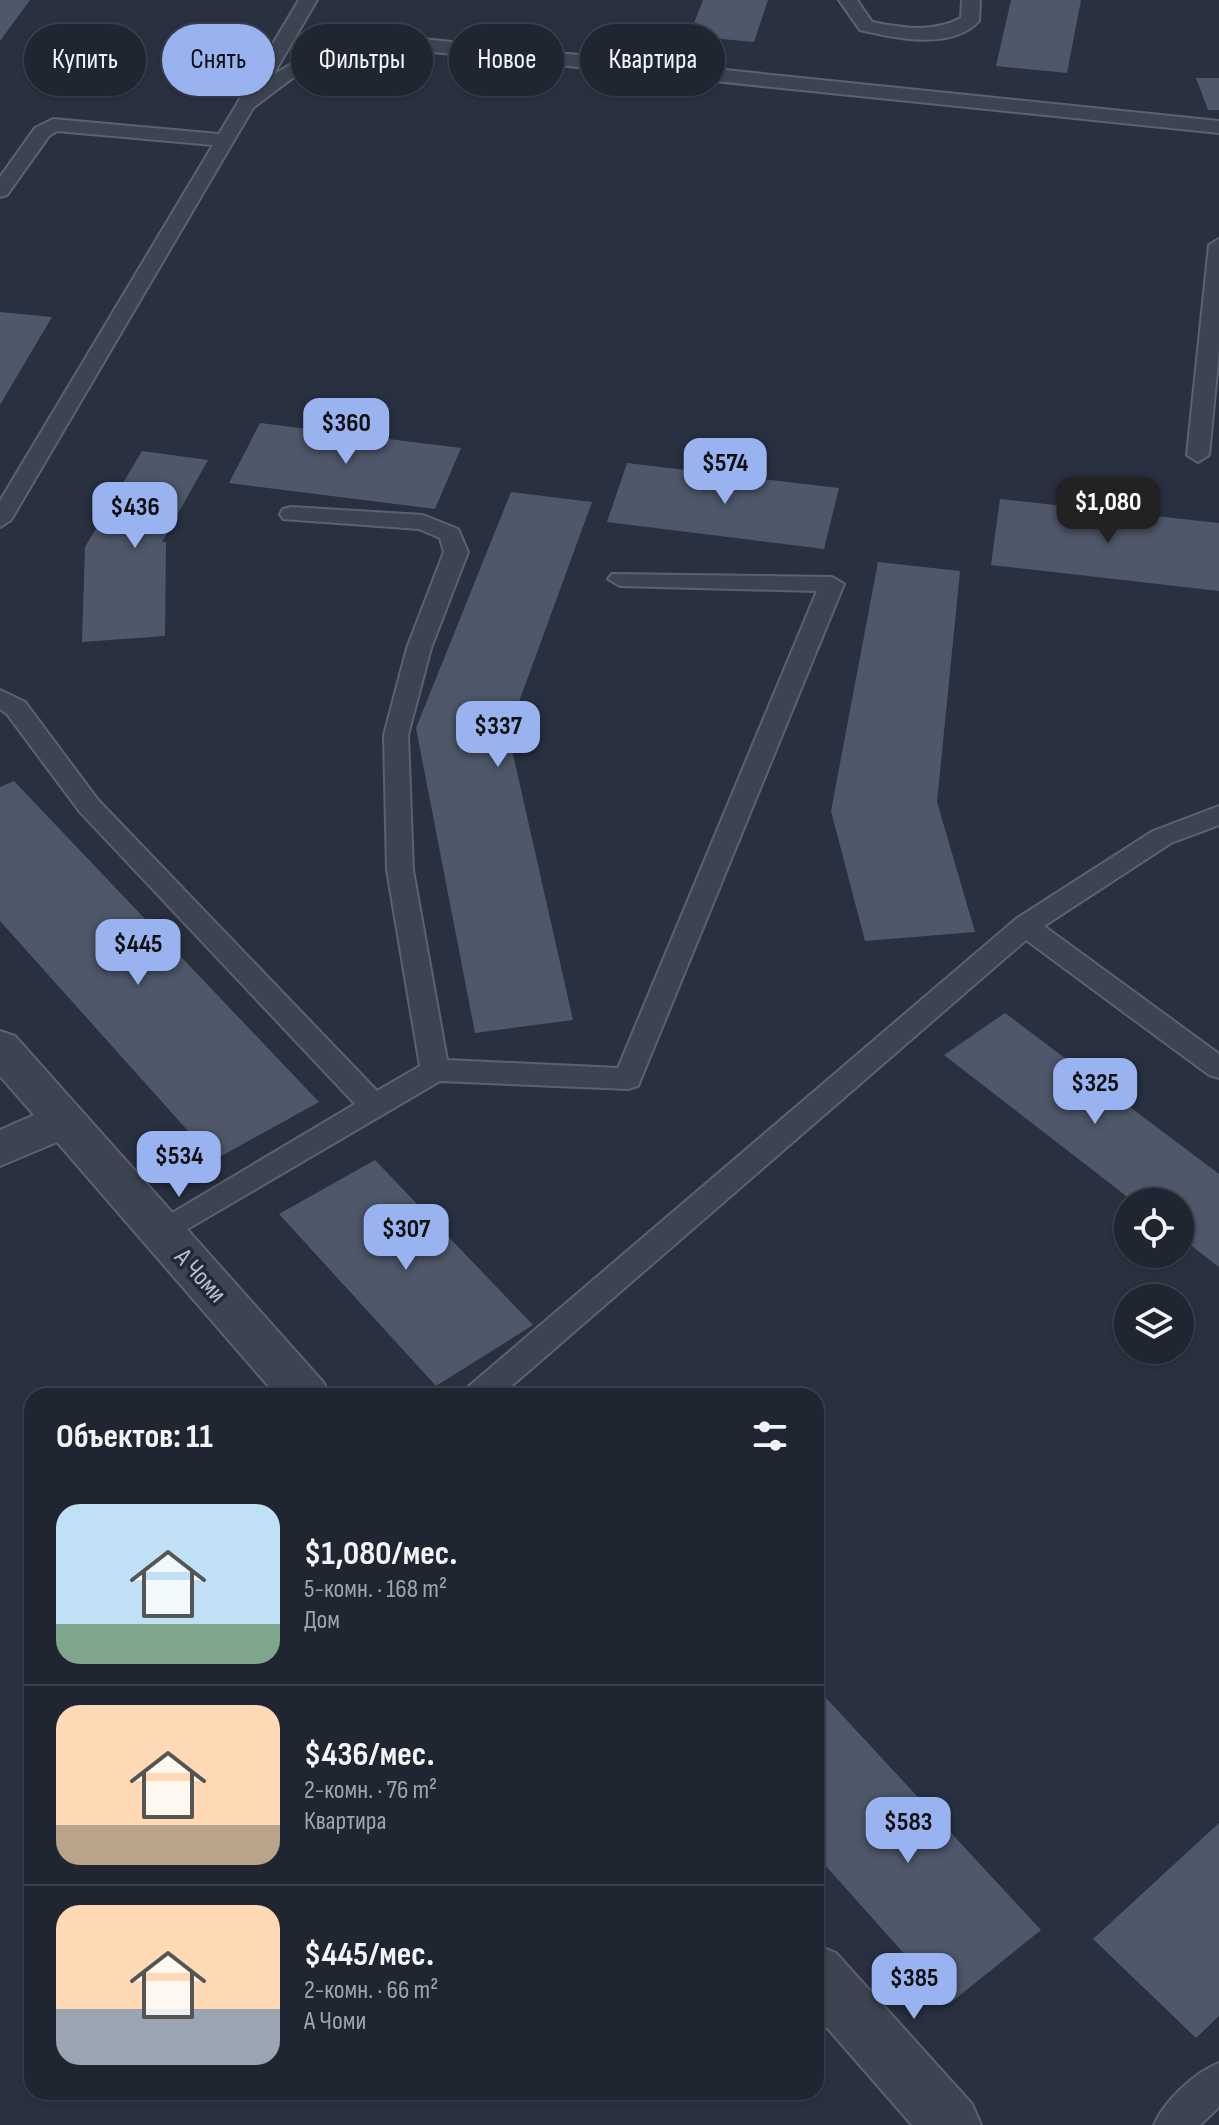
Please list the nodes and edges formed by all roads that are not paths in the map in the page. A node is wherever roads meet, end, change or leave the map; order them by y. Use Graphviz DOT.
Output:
graph roads {
  1 [pos="308,0"];
  2 [pos="848,0"];
  3 [pos="971,0"];
  4 [pos="247,104"];
  5 [pos="1219,127"];
  6 [pos="225,140"];
  7 [pos="0,191"];
  8 [pos="1219,245"];
  9 [pos="1198,455"];
  10 [pos="291,514"];
  11 [pos="0,520"];
  12 [pos="620,579"];
  13 [pos="0,698"];
  14 [pos="1219,815"];
  15 [pos="1025,926"];
  16 [pos="0,1047"];
  17 [pos="1219,1068"];
  18 [pos="435,1070"];
  19 [pos="374,1106"];
  20 [pos="63,1121"];
  21 [pos="0,1149"];
  22 [pos="162,1233"];
  23 [pos="299,1388"];
  24 [pos="488,1388"];
  25 [pos="824,1981"];
  26 [pos="1219,2081"];
  27 [pos="951,2125"];
  28 [pos="1173,2125"];
  1 -- 4 [label="lane"];
  2 -- 3 [label="lane"];
  4 -- 5 [label="lane"];
  4 -- 6 [label="lane"];
  6 -- 7 [label="lane"];
  6 -- 11 [label="lane"];
  8 -- 9 [label="lane"];
  10 -- 18 [label="lane"];
  12 -- 18 [label="lane"];
  13 -- 19 [label="lane"];
  14 -- 15 [label="lane"];
  15 -- 17 [label="lane"];
  15 -- 24 [label="lane"];
  16 -- 20 [label="street, А Чоми"];
  18 -- 19 [label="lane"];
  19 -- 22 [label="lane"];
  20 -- 21 [label="street"];
  20 -- 22 [label="street, А Чоми"];
  22 -- 23 [label="street, А Чоми"];
  25 -- 27 [label="street"];
  26 -- 28 [label="lane"];
}
